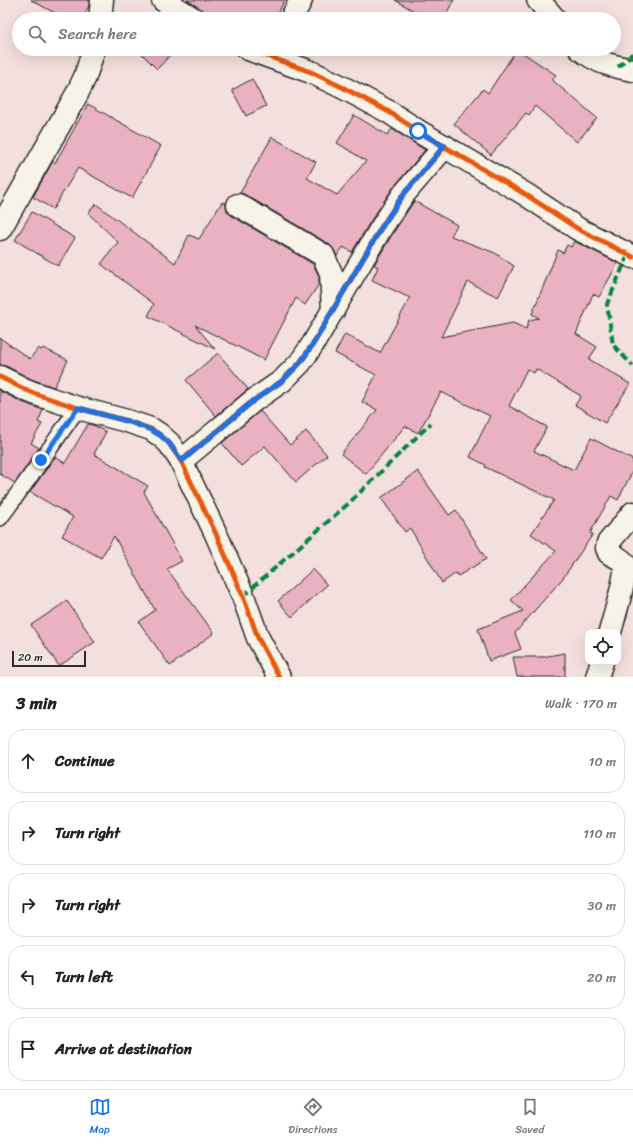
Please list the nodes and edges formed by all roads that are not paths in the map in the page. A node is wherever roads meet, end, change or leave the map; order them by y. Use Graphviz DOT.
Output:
graph roads {
  1 [pos="102,0"];
  2 [pos="163,0"];
  3 [pos="301,0"];
  4 [pos="101,12"];
  5 [pos="183,12"];
  6 [pos="295,12"];
  7 [pos="92,56"];
  8 [pos="279,56"];
  9 [pos="589,56"];
  10 [pos="633,70"];
  11 [pos="444,146"];
  12 [pos="238,205"];
  13 [pos="0,228"];
  14 [pos="633,257"];
  15 [pos="333,311"];
  16 [pos="0,376"];
  17 [pos="78,408"];
  18 [pos="182,461"];
  19 [pos="633,513"];
  20 [pos="0,518"];
  21 [pos="611,629"];
  22 [pos="601,665"];
  23 [pos="279,677"];
  24 [pos="598,677"];
  1 -- 4 [label="street"];
  2 -- 5 [label="street"];
  3 -- 6 [label="street"];
  7 -- 13 [label="street"];
  8 -- 11 [label="street"];
  9 -- 10 [label="street"];
  11 -- 14 [label="street"];
  11 -- 15 [label="street"];
  12 -- 15 [label="street"];
  15 -- 18 [label="street"];
  16 -- 17 [label="street"];
  17 -- 18 [label="street"];
  17 -- 20 [label="lane"];
  18 -- 23 [label="street"];
  19 -- 21 [label="street"];
  22 -- 24 [label="street"];
}
